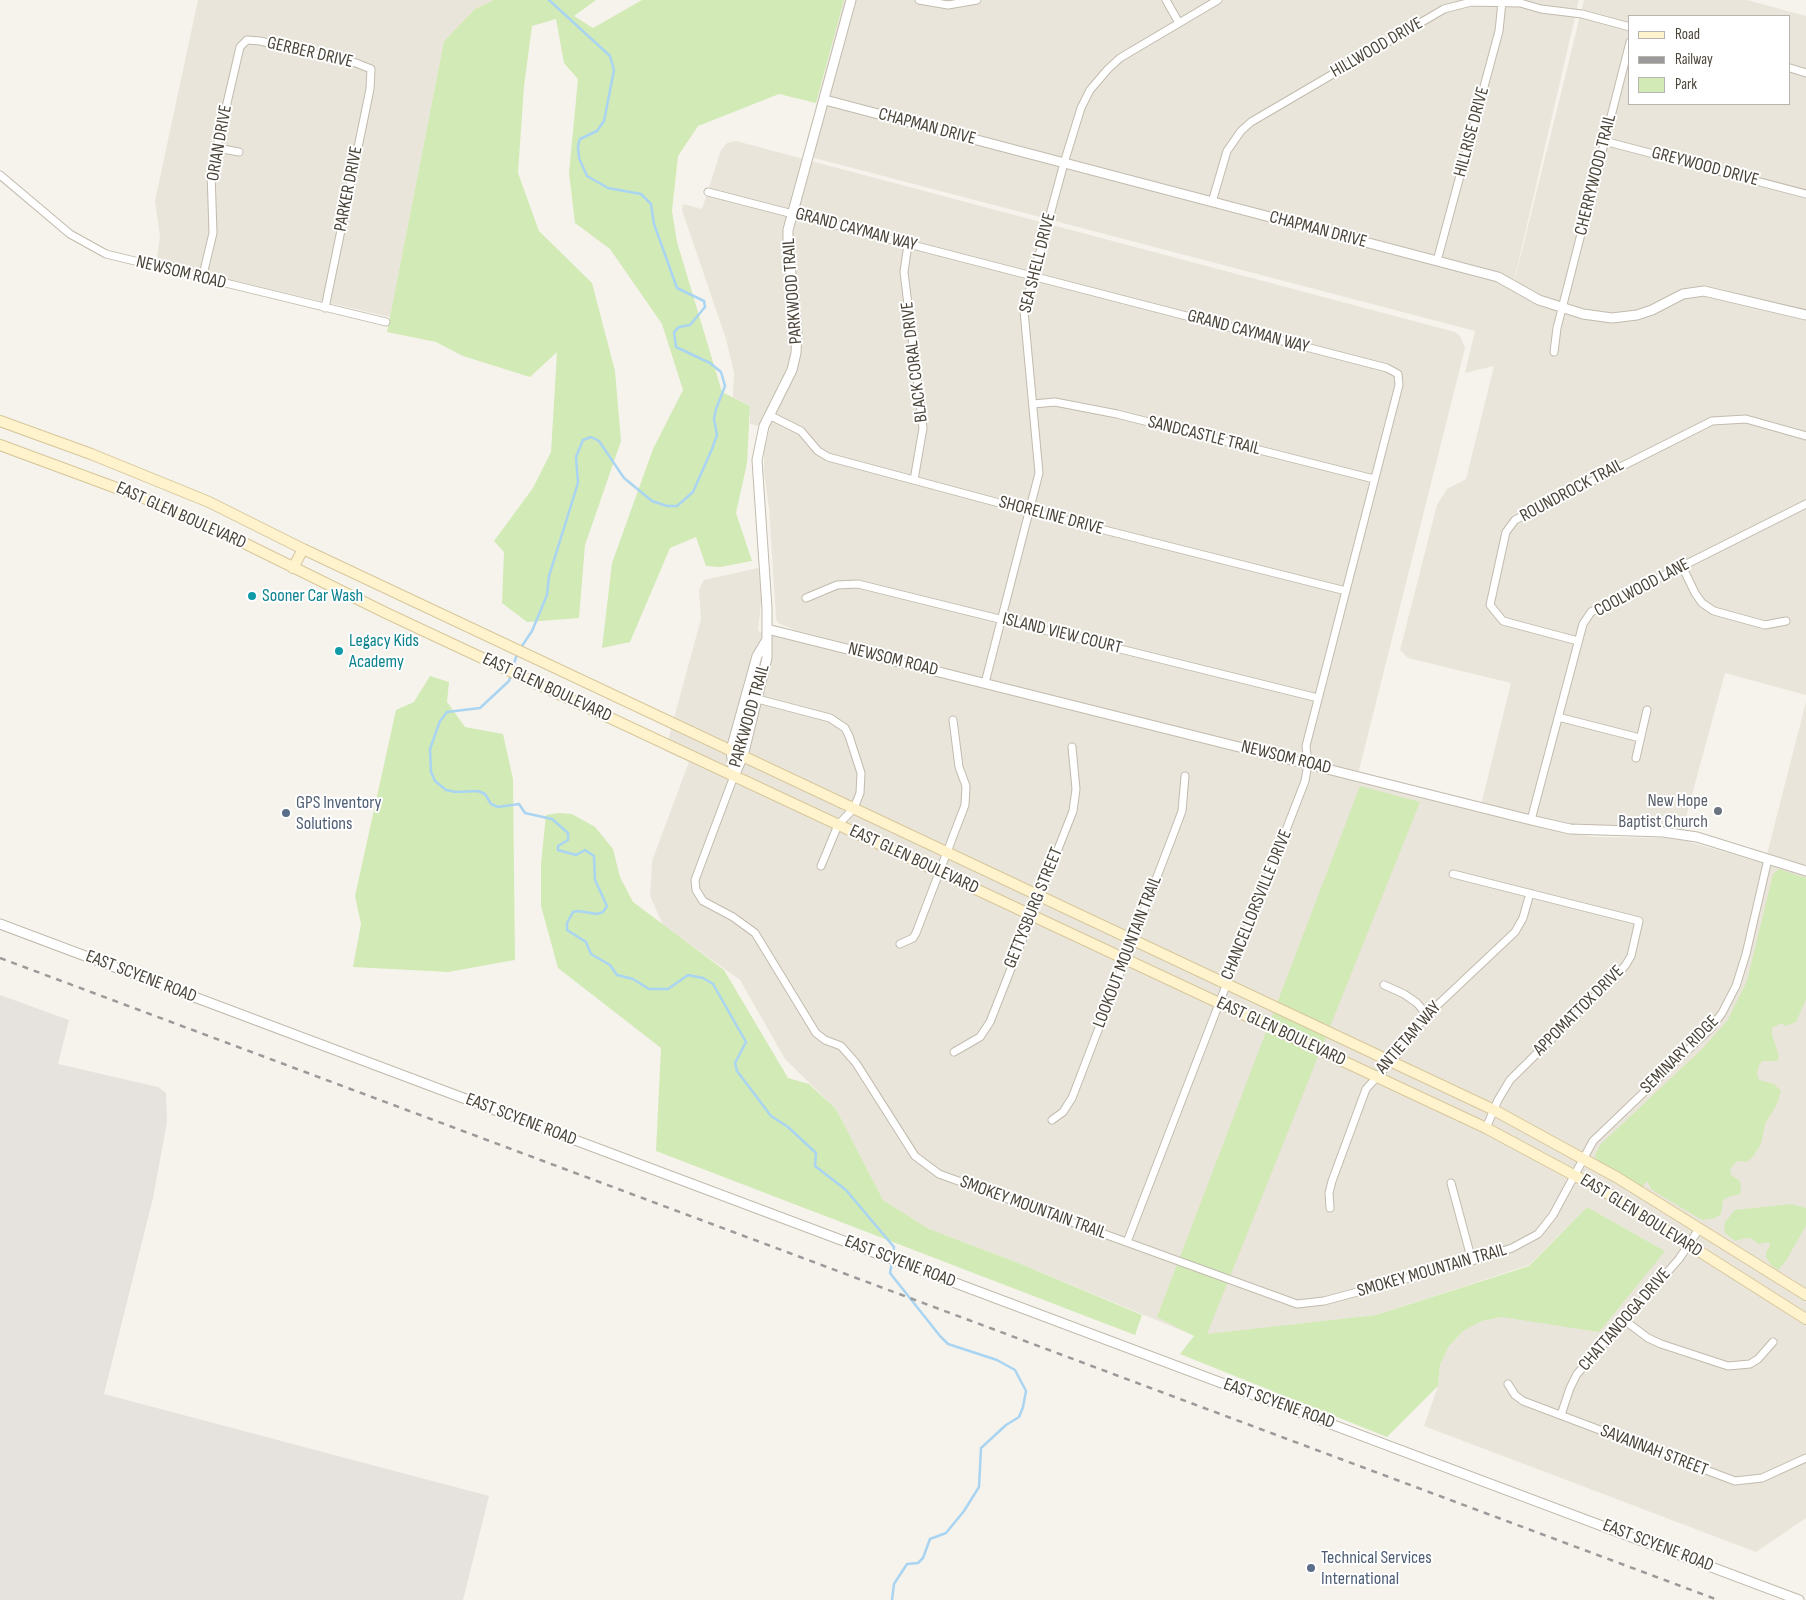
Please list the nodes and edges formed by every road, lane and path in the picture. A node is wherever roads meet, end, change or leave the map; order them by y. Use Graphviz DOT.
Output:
graph roads {
  1 [pos="851,0"];
  2 [pos="919,0"];
  3 [pos="977,0"];
  4 [pos="1166,0"];
  5 [pos="1218,0"];
  6 [pos="1502,2"];
  7 [pos="1179,23"];
  8 [pos="1628,26"];
  9 [pos="247,40"];
  10 [pos="1628,50"];
  11 [pos="1791,68"];
  12 [pos="371,69"];
  13 [pos="1806,73"];
  14 [pos="825,100"];
  15 [pos="1604,141"];
  16 [pos="216,148"];
  17 [pos="239,152"];
  18 [pos="1064,163"];
  19 [pos="0,175"];
  20 [pos="708,192"];
  21 [pos="1806,194"];
  22 [pos="1212,202"];
  23 [pos="792,214"];
  24 [pos="908,244"];
  25 [pos="1437,261"];
  26 [pos="1032,276"];
  27 [pos="202,279"];
  28 [pos="1563,307"];
  29 [pos="325,308"];
  30 [pos="1806,315"];
  31 [pos="386,322"];
  32 [pos="1554,352"];
  33 [pos="1033,404"];
  34 [pos="769,415"];
  35 [pos="0,421"];
  36 [pos="1806,436"];
  37 [pos="0,444"];
  38 [pos="1374,479"];
  39 [pos="914,480"];
  40 [pos="1806,504"];
  41 [pos="1029,511"];
  42 [pos="303,549"];
  43 [pos="1682,566"];
  44 [pos="293,568"];
  45 [pos="1346,591"];
  46 [pos="806,598"];
  47 [pos="1002,618"];
  48 [pos="1786,621"];
  49 [pos="767,629"];
  50 [pos="766,641"];
  51 [pos="1578,641"];
  52 [pos="985,683"];
  53 [pos="746,696"];
  54 [pos="1318,698"];
  55 [pos="756,699"];
  56 [pos="1646,710"];
  57 [pos="1558,717"];
  58 [pos="953,720"];
  59 [pos="1640,738"];
  60 [pos="1072,746"];
  61 [pos="731,750"];
  62 [pos="742,756"];
  63 [pos="1636,758"];
  64 [pos="1308,764"];
  65 [pos="734,776"];
  66 [pos="1184,776"];
  67 [pos="854,808"];
  68 [pos="1531,820"];
  69 [pos="838,825"];
  70 [pos="946,851"];
  71 [pos="1768,859"];
  72 [pos="821,866"];
  73 [pos="938,871"];
  74 [pos="1806,871"];
  75 [pos="1454,874"];
  76 [pos="1530,894"];
  77 [pos="1040,895"];
  78 [pos="1031,916"];
  79 [pos="0,924"];
  80 [pos="1133,939"];
  81 [pos="900,944"];
  82 [pos="1125,959"];
  83 [pos="1226,983"];
  84 [pos="1384,985"];
  85 [pos="1219,1002"];
  86 [pos="1427,1014"];
  87 [pos="954,1052"];
  88 [pos="1392,1061"];
  89 [pos="1375,1077"];
  90 [pos="1494,1110"];
  91 [pos="1052,1120"];
  92 [pos="1486,1128"];
  93 [pos="1584,1158"];
  94 [pos="1574,1174"];
  95 [pos="1451,1183"];
  96 [pos="1330,1208"];
  97 [pos="1699,1229"];
  98 [pos="1126,1242"];
  99 [pos="1688,1245"];
  100 [pos="1472,1261"];
  101 [pos="1806,1296"];
  102 [pos="1806,1319"];
  103 [pos="1624,1320"];
  104 [pos="1773,1342"];
  105 [pos="1508,1384"];
  106 [pos="1561,1415"];
  107 [pos="1806,1458"];
  108 [pos="1799,1600"];
  1 -- 14 [label="street, PARKWOOD TRAIL"];
  2 -- 3 [label="street"];
  4 -- 7 [label="street"];
  5 -- 7 [label="street, SEA SHELL DRIVE"];
  6 -- 8 [label="street, HILLWOOD DRIVE"];
  6 -- 22 [label="street, HILLWOOD DRIVE"];
  6 -- 25 [label="street, HILLRISE DRIVE"];
  7 -- 18 [label="street, SEA SHELL DRIVE"];
  9 -- 12 [label="street, GERBER DRIVE"];
  9 -- 16 [label="street, ORIAN DRIVE"];
  10 -- 15 [label="street, CHERRYWOOD TRAIL"];
  11 -- 13 [label="street"];
  12 -- 29 [label="street, PARKER DRIVE"];
  14 -- 18 [label="street, CHAPMAN DRIVE"];
  14 -- 23 [label="street, PARKWOOD TRAIL"];
  15 -- 21 [label="street, GREYWOOD DRIVE"];
  15 -- 28 [label="street, CHERRYWOOD TRAIL"];
  16 -- 17 [label="street"];
  16 -- 27 [label="street, ORIAN DRIVE"];
  18 -- 22 [label="street, CHAPMAN DRIVE"];
  18 -- 26 [label="street, SEA SHELL DRIVE"];
  19 -- 27 [label="street, NEWSOM ROAD"];
  20 -- 23 [label="street, GRAND CAYMAN WAY"];
  22 -- 25 [label="street, CHAPMAN DRIVE"];
  23 -- 24 [label="street, GRAND CAYMAN WAY"];
  23 -- 34 [label="street, PARKWOOD TRAIL"];
  24 -- 26 [label="street, GRAND CAYMAN WAY"];
  24 -- 39 [label="street, BLACK CORAL DRIVE"];
  25 -- 28 [label="street, CHAPMAN DRIVE"];
  26 -- 33 [label="street, SEA SHELL DRIVE"];
  26 -- 38 [label="street, GRAND CAYMAN WAY"];
  27 -- 29 [label="street, NEWSOM ROAD"];
  28 -- 30 [label="street, CHAPMAN DRIVE"];
  28 -- 32 [label="street, CHERRYWOOD TRAIL"];
  29 -- 31 [label="street, NEWSOM ROAD"];
  33 -- 38 [label="street, SANDCASTLE TRAIL"];
  33 -- 41 [label="street, SEA SHELL DRIVE"];
  34 -- 39 [label="street, SHORELINE DRIVE"];
  34 -- 49 [label="street, PARKWOOD TRAIL"];
  35 -- 42 [label="main road, EAST GLEN BOULEVARD"];
  36 -- 51 [label="street, ROUNDROCK TRAIL"];
  37 -- 44 [label="main road, EAST GLEN BOULEVARD"];
  38 -- 45 [label="street, GRAND CAYMAN WAY"];
  39 -- 41 [label="street, SHORELINE DRIVE"];
  40 -- 43 [label="street, COOLWOOD LANE"];
  41 -- 45 [label="street, SHORELINE DRIVE"];
  41 -- 47 [label="street, SEA SHELL DRIVE"];
  42 -- 44 [label="main road"];
  42 -- 61 [label="main road, EAST GLEN BOULEVARD"];
  43 -- 48 [label="street"];
  43 -- 51 [label="street, COOLWOOD LANE"];
  44 -- 65 [label="main road, EAST GLEN BOULEVARD"];
  45 -- 54 [label="street, GRAND CAYMAN WAY"];
  46 -- 47 [label="street, ISLAND VIEW COURT"];
  47 -- 52 [label="street, SEA SHELL DRIVE"];
  47 -- 54 [label="street, ISLAND VIEW COURT"];
  49 -- 50 [label="street, PARKWOOD TRAIL"];
  49 -- 52 [label="street, NEWSOM ROAD"];
  50 -- 53 [label="street, PARKWOOD TRAIL"];
  50 -- 55 [label="street, PARKWOOD TRAIL"];
  51 -- 57 [label="street, COOLWOOD LANE"];
  52 -- 64 [label="street, NEWSOM ROAD"];
  53 -- 55 [label="street"];
  53 -- 61 [label="street, PARKWOOD TRAIL"];
  54 -- 64 [label="street, GRAND CAYMAN WAY"];
  55 -- 62 [label="street, PARKWOOD TRAIL"];
  55 -- 67 [label="street"];
  56 -- 59 [label="street"];
  57 -- 59 [label="street"];
  57 -- 68 [label="street, COOLWOOD LANE"];
  58 -- 70 [label="street"];
  59 -- 63 [label="street"];
  60 -- 77 [label="street, GETTYSBURG STREET"];
  61 -- 62 [label="main road, EAST GLEN BOULEVARD"];
  61 -- 65 [label="street, PARKWOOD TRAIL"];
  62 -- 65 [label="street, PARKWOOD TRAIL"];
  62 -- 67 [label="main road, EAST GLEN BOULEVARD"];
  64 -- 68 [label="street, NEWSOM ROAD"];
  64 -- 83 [label="street, CHANCELLORSVILLE DRIVE"];
  65 -- 69 [label="main road, EAST GLEN BOULEVARD"];
  65 -- 98 [label="street, SMOKEY MOUNTAIN TRAIL"];
  66 -- 80 [label="street, LOOKOUT MOUNTAIN TRAIL"];
  67 -- 69 [label="street"];
  67 -- 70 [label="main road, EAST GLEN BOULEVARD"];
  68 -- 71 [label="street, NEWSOM ROAD"];
  69 -- 72 [label="street"];
  69 -- 73 [label="main road, EAST GLEN BOULEVARD"];
  70 -- 73 [label="street"];
  70 -- 77 [label="main road, EAST GLEN BOULEVARD"];
  71 -- 74 [label="street, NEWSOM ROAD"];
  71 -- 93 [label="street, SEMINARY RIDGE"];
  73 -- 78 [label="main road, EAST GLEN BOULEVARD"];
  73 -- 81 [label="street"];
  75 -- 76 [label="street, APPOMATTOX DRIVE"];
  76 -- 86 [label="street, ANTIETAM WAY"];
  76 -- 90 [label="street, APPOMATTOX DRIVE"];
  77 -- 78 [label="street, GETTYSBURG STREET"];
  77 -- 80 [label="main road, EAST GLEN BOULEVARD"];
  78 -- 82 [label="main road, EAST GLEN BOULEVARD"];
  78 -- 87 [label="street, GETTYSBURG STREET"];
  79 -- 108 [label="street, EAST SCYENE ROAD"];
  80 -- 82 [label="street, LOOKOUT MOUNTAIN TRAIL"];
  80 -- 83 [label="main road, EAST GLEN BOULEVARD"];
  82 -- 85 [label="main road, EAST GLEN BOULEVARD"];
  82 -- 91 [label="street, LOOKOUT MOUNTAIN TRAIL"];
  83 -- 85 [label="street, CHANCELLORSVILLE DRIVE"];
  83 -- 88 [label="main road, EAST GLEN BOULEVARD"];
  84 -- 86 [label="street"];
  85 -- 89 [label="main road, EAST GLEN BOULEVARD"];
  85 -- 98 [label="street, CHANCELLORSVILLE DRIVE"];
  86 -- 88 [label="street, ANTIETAM WAY"];
  88 -- 89 [label="street, ANTIETAM WAY"];
  88 -- 90 [label="main road, EAST GLEN BOULEVARD"];
  89 -- 92 [label="main road, EAST GLEN BOULEVARD"];
  89 -- 96 [label="street, ANTIETAM WAY"];
  90 -- 92 [label="street, APPOMATTOX DRIVE"];
  90 -- 93 [label="main road, EAST GLEN BOULEVARD"];
  92 -- 94 [label="main road, EAST GLEN BOULEVARD"];
  93 -- 94 [label="street, SEMINARY RIDGE"];
  93 -- 97 [label="main road, EAST GLEN BOULEVARD"];
  94 -- 99 [label="main road, EAST GLEN BOULEVARD"];
  94 -- 100 [label="street, SMOKEY MOUNTAIN TRAIL"];
  95 -- 100 [label="street"];
  97 -- 99 [label="street, CHATTANOOGA DRIVE"];
  97 -- 101 [label="main road, EAST GLEN BOULEVARD"];
  98 -- 100 [label="street, SMOKEY MOUNTAIN TRAIL"];
  99 -- 102 [label="main road, EAST GLEN BOULEVARD"];
  99 -- 103 [label="street, CHATTANOOGA DRIVE"];
  103 -- 104 [label="street"];
  103 -- 106 [label="street, CHATTANOOGA DRIVE"];
  105 -- 106 [label="street, SAVANNAH STREET"];
  106 -- 107 [label="street, SAVANNAH STREET"];
}
